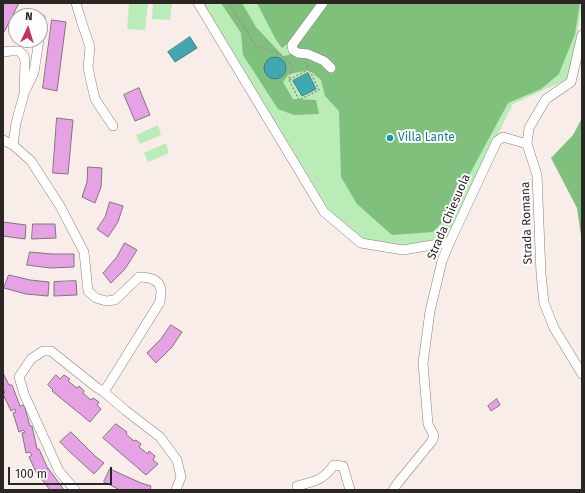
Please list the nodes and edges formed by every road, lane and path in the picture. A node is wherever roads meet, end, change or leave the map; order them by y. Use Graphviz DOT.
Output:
graph roads {
  1 [pos="76,3"];
  2 [pos="198,3"];
  3 [pos="229,3"];
  4 [pos="323,3"];
  5 [pos="582,35"];
  6 [pos="38,48"];
  7 [pos="3,52"];
  8 [pos="331,68"];
  9 [pos="289,80"];
  10 [pos="24,94"];
  11 [pos="114,126"];
  12 [pos="3,140"];
  13 [pos="527,144"];
  14 [pos="13,145"];
  15 [pos="450,242"];
  16 [pos="582,374"];
  17 [pos="104,392"];
  18 [pos="297,486"];
  19 [pos="75,490"];
  20 [pos="176,490"];
  21 [pos="350,490"];
  22 [pos="394,490"];
  1 -- 11 [label="street"];
  2 -- 15 [label="street"];
  3 -- 9 [label="path"];
  4 -- 8 [label="street"];
  5 -- 13 [label="street, Strada Romana"];
  6 -- 10 [label="street"];
  7 -- 10 [label="street"];
  9 -- 9 [label="path"];
  10 -- 14 [label="street"];
  12 -- 14 [label="street"];
  13 -- 15 [label="street, Strada Chiesuola"];
  13 -- 16 [label="street, Strada Romana"];
  14 -- 17 [label="street"];
  15 -- 22 [label="street, Strada Chiesuola"];
  17 -- 19 [label="street"];
  17 -- 20 [label="street"];
  18 -- 21 [label="street"];
}
